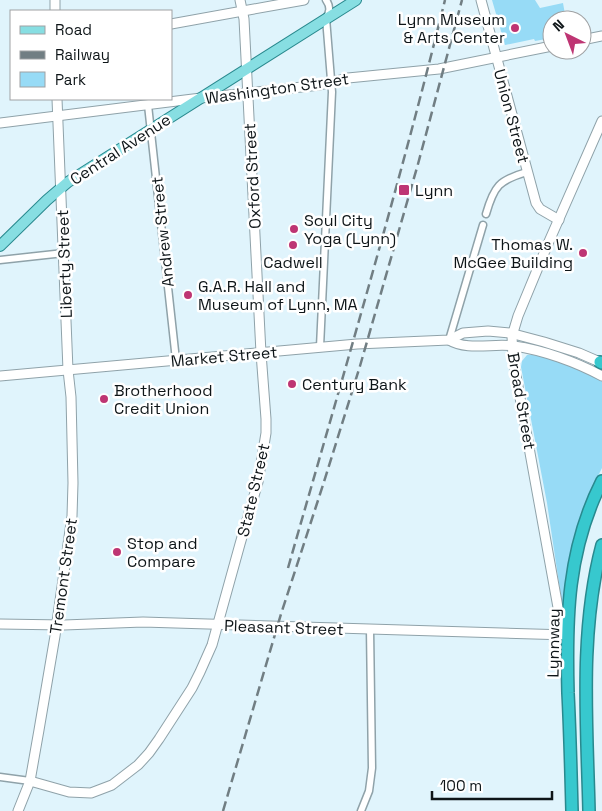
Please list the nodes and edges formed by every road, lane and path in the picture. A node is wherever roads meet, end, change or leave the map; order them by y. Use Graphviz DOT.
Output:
graph roads {
  1 [pos="240,0"];
  2 [pos="304,0"];
  3 [pos="326,0"];
  4 [pos="356,0"];
  5 [pos="481,0"];
  6 [pos="242,11"];
  7 [pos="326,18"];
  8 [pos="172,24"];
  9 [pos="542,48"];
  10 [pos="496,58"];
  11 [pos="246,69"];
  12 [pos="332,82"];
  13 [pos="247,93"];
  14 [pos="201,98"];
  15 [pos="57,100"];
  16 [pos="148,105"];
  17 [pos="58,116"];
  18 [pos="602,121"];
  19 [pos="0,123"];
  20 [pos="150,130"];
  21 [pos="527,172"];
  22 [pos="61,187"];
  23 [pos="486,214"];
  24 [pos="559,220"];
  25 [pos="483,225"];
  26 [pos="0,246"];
  27 [pos="64,253"];
  28 [pos="0,260"];
  29 [pos="513,333"];
  30 [pos="449,340"];
  31 [pos="512,346"];
  32 [pos="320,347"];
  33 [pos="261,353"];
  34 [pos="176,360"];
  35 [pos="601,363"];
  36 [pos="68,370"];
  37 [pos="0,376"];
  38 [pos="602,376"];
  39 [pos="602,482"];
  40 [pos="602,545"];
  41 [pos="0,624"];
  42 [pos="57,624"];
  43 [pos="217,625"];
  44 [pos="370,629"];
  45 [pos="568,635"];
  46 [pos="0,777"];
  47 [pos="30,781"];
  48 [pos="18,811"];
  49 [pos="361,811"];
  50 [pos="572,811"];
  51 [pos="590,811"];
  1 -- 6 [label="main road, Oxford Street"];
  2 -- 6 [label="main road"];
  3 -- 7 [label="street"];
  4 -- 7 [label="main road, Central Avenue"];
  5 -- 10 [label="main road, Union Street"];
  6 -- 8 [label="main road"];
  6 -- 11 [label="main road, Oxford Street"];
  7 -- 11 [label="main road, Central Avenue"];
  7 -- 12 [label="street"];
  9 -- 10 [label="main road, Washington Street"];
  10 -- 12 [label="main road, Washington Street"];
  10 -- 21 [label="main road, Union Street"];
  11 -- 13 [label="main road, Oxford Street"];
  11 -- 14 [label="main road, Central Avenue"];
  12 -- 13 [label="main road, Washington Street"];
  12 -- 32 [label="street"];
  13 -- 14 [label="main road, Washington Street"];
  13 -- 33 [label="main road, Oxford Street"];
  14 -- 16 [label="main road, Washington Street"];
  14 -- 20 [label="main road, Central Avenue"];
  15 -- 17 [label="main road, Liberty Street"];
  16 -- 17 [label="main road, Washington Street"];
  16 -- 20 [label="street, Andrew Street"];
  17 -- 19 [label="main road, Washington Street"];
  17 -- 22 [label="main road, Liberty Street"];
  18 -- 24 [label="main road, Broad Street"];
  20 -- 22 [label="main road, Central Avenue"];
  20 -- 34 [label="street, Andrew Street"];
  21 -- 23 [label="street"];
  21 -- 24 [label="main road, Union Street"];
  22 -- 26 [label="main road, Central Avenue"];
  22 -- 27 [label="main road, Liberty Street"];
  24 -- 29 [label="main road, Broad Street"];
  25 -- 30 [label="street"];
  27 -- 28 [label="street"];
  27 -- 36 [label="main road, Liberty Street"];
  29 -- 30 [label="main road, Market Street"];
  29 -- 31 [label="main road, Broad Street"];
  29 -- 35 [label="main road, Market Street"];
  30 -- 31 [label="main road, Market Street"];
  30 -- 32 [label="main road, Market Street"];
  31 -- 38 [label="main road, Market Street"];
  31 -- 45 [label="main road, Broad Street"];
  32 -- 33 [label="main road, Market Street"];
  33 -- 34 [label="main road, Market Street"];
  33 -- 43 [label="main road, State Street"];
  34 -- 36 [label="main road, Market Street"];
  36 -- 37 [label="main road, Market Street"];
  36 -- 42 [label="main road, Tremont Street"];
  39 -- 45 [label="highway, Lynnway"];
  40 -- 51 [label="highway, Lynnway"];
  41 -- 42 [label="main road, Pleasant Street"];
  42 -- 43 [label="main road, Pleasant Street"];
  42 -- 47 [label="main road, Tremont Street"];
  43 -- 44 [label="main road, Pleasant Street"];
  43 -- 47 [label="main road, State Street"];
  44 -- 45 [label="main road, Pleasant Street"];
  44 -- 49 [label="street"];
  45 -- 50 [label="highway, Lynnway"];
  46 -- 47 [label="street"];
  47 -- 48 [label="main road, Tremont Street"];
}
